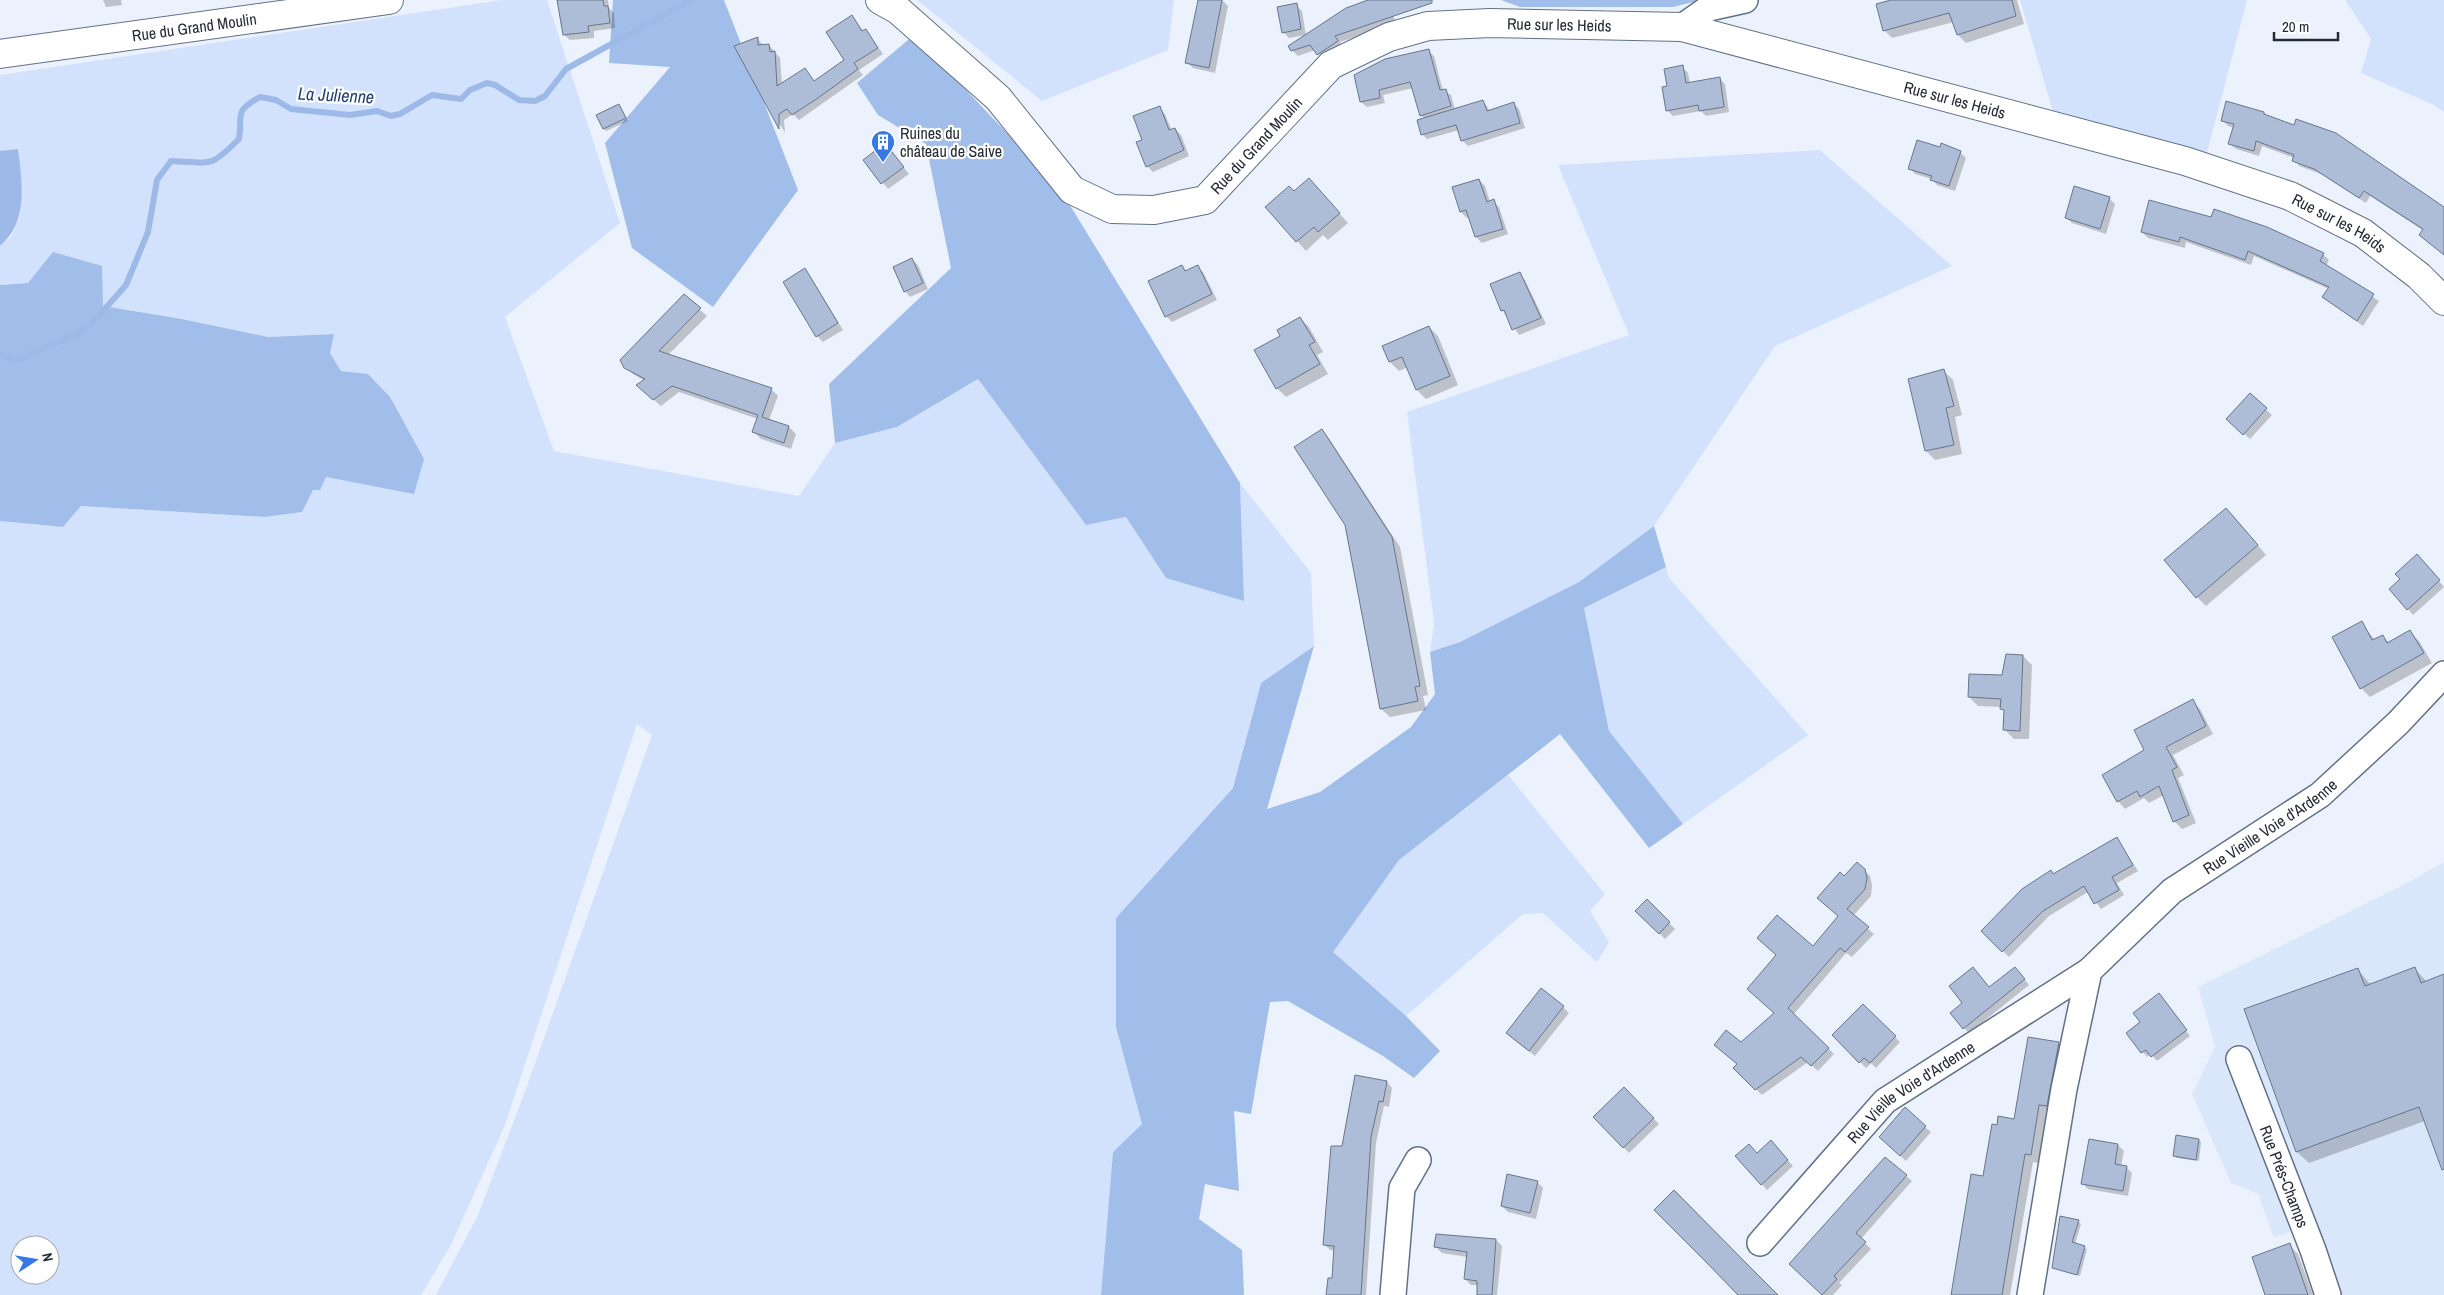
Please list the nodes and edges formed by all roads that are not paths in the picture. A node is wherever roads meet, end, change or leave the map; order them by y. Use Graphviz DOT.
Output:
graph roads {
  1 [pos="389,0"];
  2 [pos="880,0"];
  3 [pos="1745,0"];
  4 [pos="1428,26"];
  5 [pos="1682,27"];
  6 [pos="0,54"];
  7 [pos="2444,301"];
  8 [pos="2444,674"];
  9 [pos="2089,970"];
  10 [pos="2239,1059"];
  11 [pos="1418,1160"];
  12 [pos="1760,1244"];
  13 [pos="1393,1295"];
  14 [pos="2030,1295"];
  15 [pos="2328,1295"];
  1 -- 6 [label="street, Rue du Grand Moulin"];
  2 -- 4 [label="street, Rue du Grand Moulin"];
  3 -- 5 [label="street"];
  4 -- 5 [label="street, Rue sur les Heids"];
  5 -- 7 [label="street, Rue sur les Heids"];
  8 -- 9 [label="street, Rue Vieille Voie d'Ardenne"];
  9 -- 12 [label="street, Rue Vieille Voie d'Ardenne"];
  9 -- 14 [label="street"];
  10 -- 15 [label="street, Rue Prés-Champs"];
  11 -- 13 [label="street"];
}
